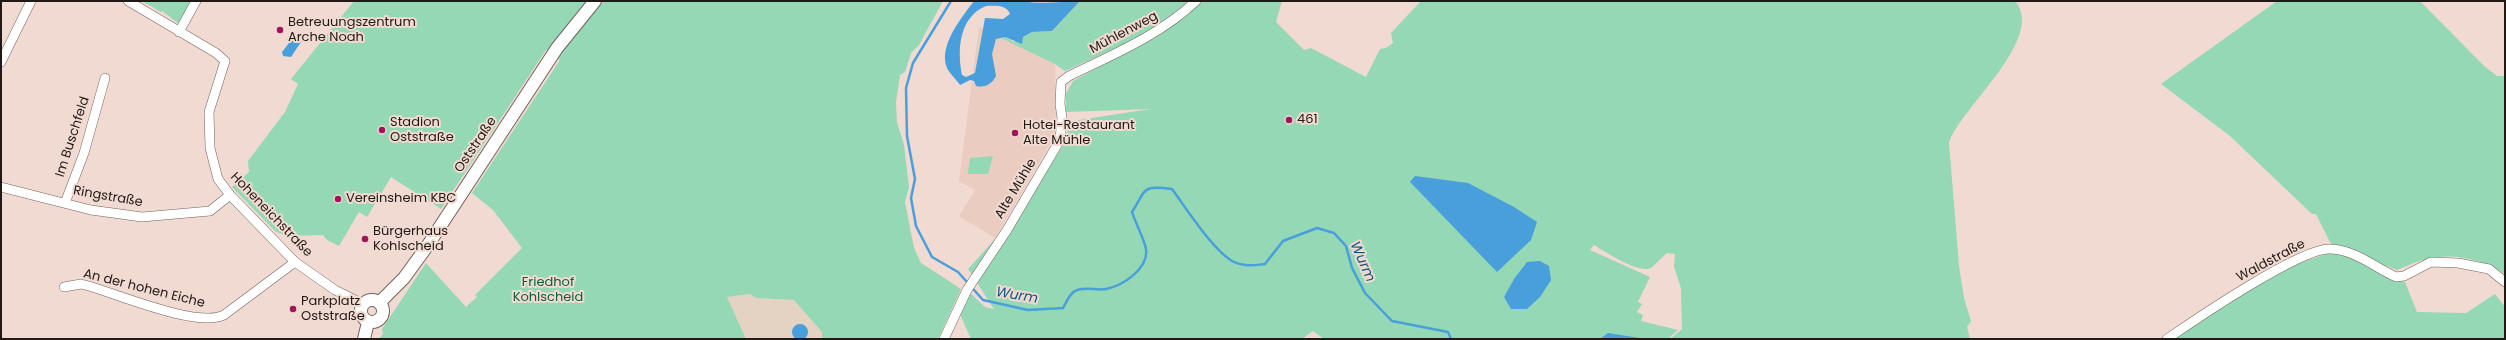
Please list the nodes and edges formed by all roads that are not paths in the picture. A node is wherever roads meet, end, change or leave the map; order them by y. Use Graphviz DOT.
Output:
graph roads {
  1 [pos="31,1"];
  2 [pos="128,1"];
  3 [pos="196,1"];
  4 [pos="595,1"];
  5 [pos="1196,1"];
  6 [pos="179,32"];
  7 [pos="1,62"];
  8 [pos="105,78"];
  9 [pos="1061,82"];
  10 [pos="1,187"];
  11 [pos="230,195"];
  12 [pos="65,203"];
  13 [pos="296,262"];
  14 [pos="2505,282"];
  15 [pos="64,287"];
  16 [pos="379,303"];
  17 [pos="363,304"];
  18 [pos="368,322"];
  19 [pos="364,339"];
  20 [pos="944,339"];
  21 [pos="2167,339"];
  1 -- 7 [label="street"];
  2 -- 6 [label="street, Hoheneichstraße"];
  3 -- 6 [label="street"];
  4 -- 16 [label="street, Oststraße"];
  5 -- 9 [label="street, Mühlenweg"];
  6 -- 11 [label="street, Hoheneichstraße"];
  8 -- 12 [label="street, Im Buschfeld"];
  9 -- 20 [label="street, Alte Mühle"];
  10 -- 12 [label="street, Ringstraße"];
  11 -- 12 [label="street, Ringstraße"];
  11 -- 13 [label="street, Hoheneichstraße"];
  13 -- 15 [label="street, An der hohen Eiche"];
  13 -- 17 [label="street, Hoheneichstraße"];
  14 -- 21 [label="street, Waldstraße"];
  16 -- 17 [label="street"];
  16 -- 18 [label="street"];
  17 -- 18 [label="street"];
  18 -- 19 [label="street"];
}
